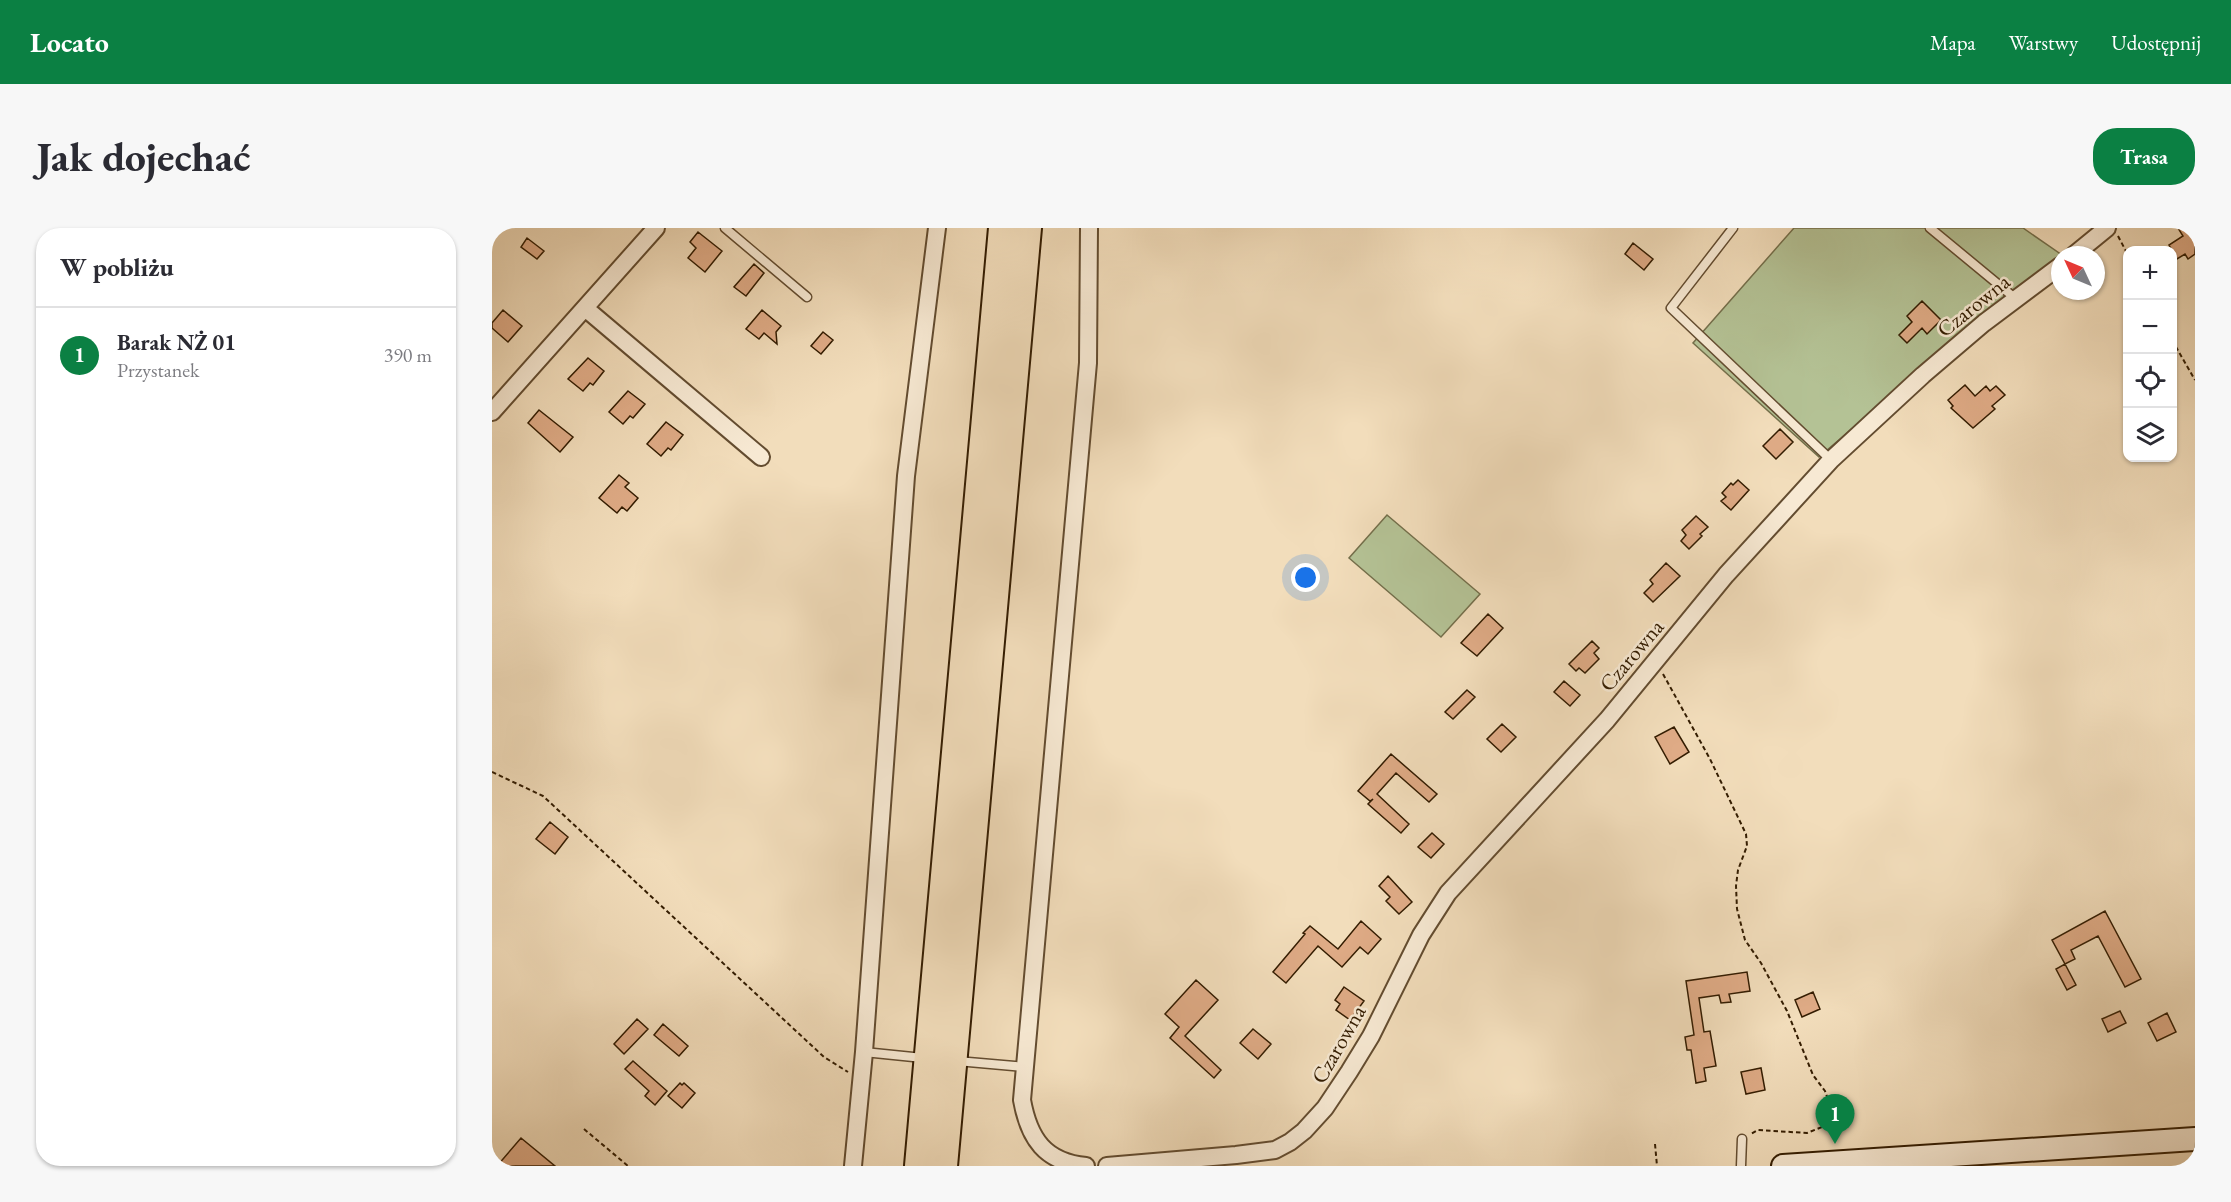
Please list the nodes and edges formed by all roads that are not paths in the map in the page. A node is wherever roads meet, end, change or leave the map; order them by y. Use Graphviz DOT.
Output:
graph roads {
  1 [pos="656,228"];
  2 [pos="725,228"];
  3 [pos="937,228"];
  4 [pos="1003,228"];
  5 [pos="1027,228"];
  6 [pos="1089,228"];
  7 [pos="1733,228"];
  8 [pos="1930,228"];
  9 [pos="2107,228"];
  10 [pos="2085,246"];
  11 [pos="2051,273"];
  12 [pos="807,297"];
  13 [pos="2016,299"];
  14 [pos="585,308"];
  15 [pos="492,412"];
  16 [pos="761,458"];
  17 [pos="1831,460"];
  18 [pos="864,1053"];
  19 [pos="940,1059"];
  20 [pos="1025,1067"];
  21 [pos="1742,1139"];
  22 [pos="2195,1139"];
  23 [pos="1237,1161"];
  24 [pos="853,1166"];
  25 [pos="937,1166"];
  26 [pos="1086,1166"];
  27 [pos="1107,1166"];
  28 [pos="1741,1166"];
  29 [pos="1783,1166"];
  1 -- 14 [label="street"];
  2 -- 12 [label="lane"];
  3 -- 18 [label="street"];
  4 -- 19 [label="highway"];
  5 -- 19 [label="highway"];
  6 -- 20 [label="street"];
  7 -- 17 [label="lane"];
  8 -- 13 [label="lane"];
  9 -- 10 [label="street"];
  11 -- 13 [label="street, Czarowna"];
  13 -- 17 [label="street, Czarowna"];
  14 -- 15 [label="street"];
  14 -- 16 [label="street"];
  17 -- 23 [label="street, Czarowna"];
  18 -- 19 [label="lane"];
  18 -- 24 [label="street"];
  19 -- 20 [label="lane"];
  19 -- 25 [label="highway"];
  20 -- 26 [label="street"];
  21 -- 28 [label="lane"];
  22 -- 29 [label="street"];
  23 -- 27 [label="street, Czarowna"];
}
